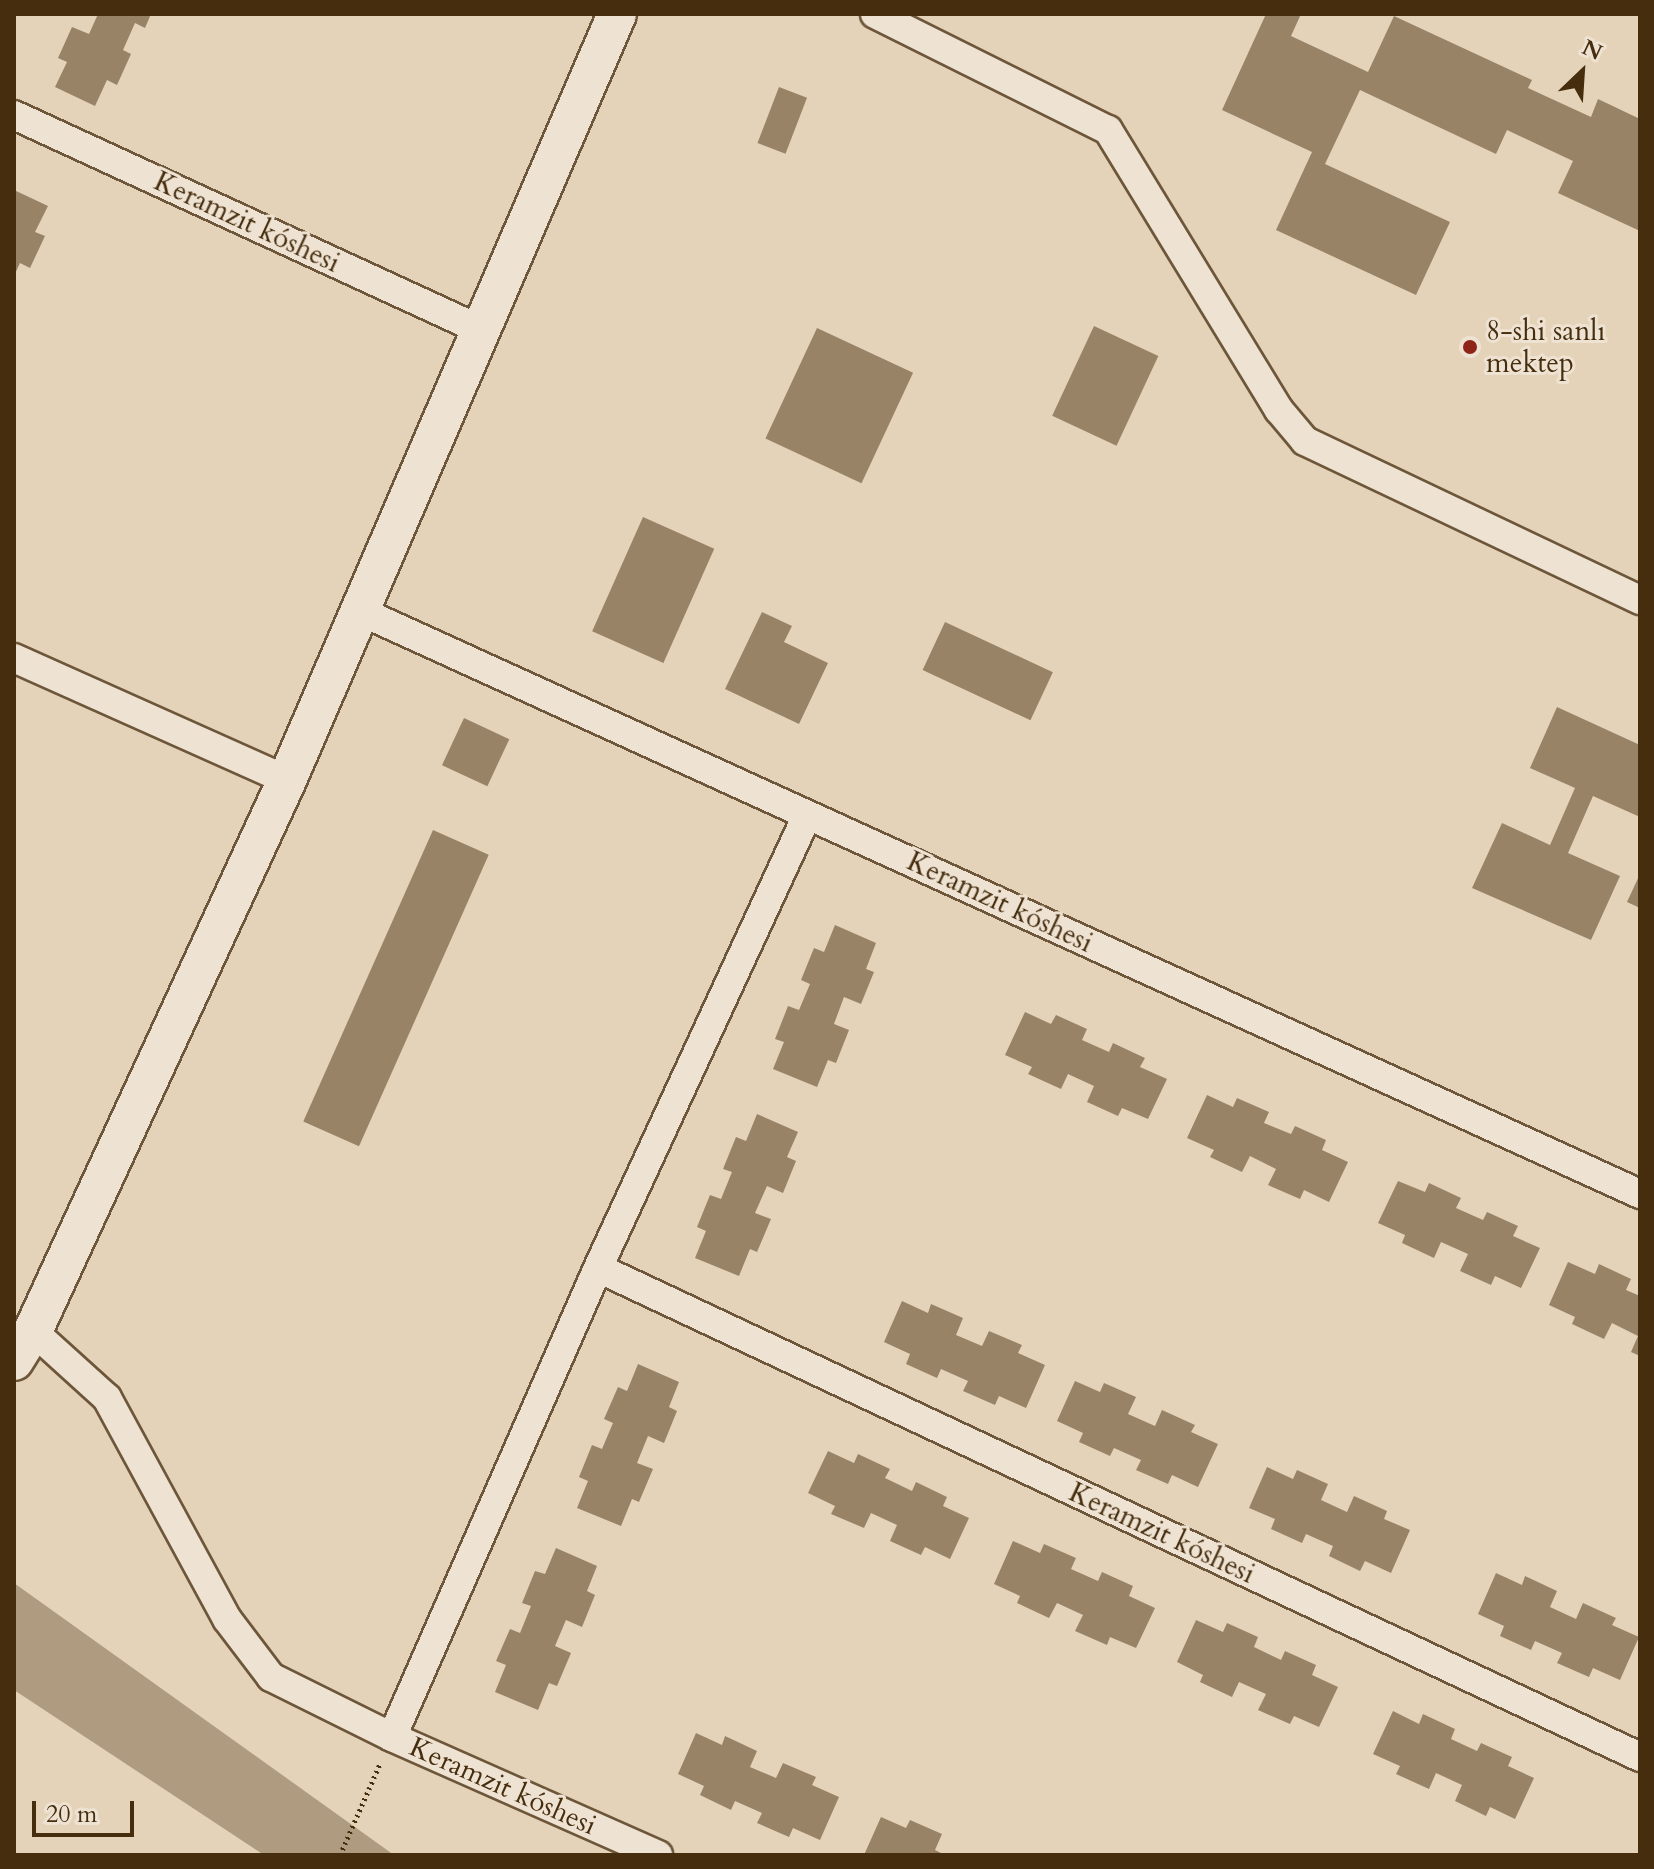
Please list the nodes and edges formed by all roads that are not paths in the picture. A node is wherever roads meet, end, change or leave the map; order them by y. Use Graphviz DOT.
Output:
graph roads {
  1 [pos="617,14"];
  2 [pos="875,14"];
  3 [pos="14,115"];
  4 [pos="481,330"];
  5 [pos="1640,600"];
  6 [pos="360,611"];
  7 [pos="14,658"];
  8 [pos="287,780"];
  9 [pos="807,815"];
  10 [pos="1640,1194"];
  11 [pos="598,1268"];
  12 [pos="24,1346"];
  13 [pos="392,1737"];
  14 [pos="1640,1757"];
  15 [pos="658,1855"];
  1 -- 4 [label="street"];
  2 -- 5 [label="street"];
  3 -- 4 [label="street, Keramzit kóshesi"];
  4 -- 6 [label="street"];
  6 -- 8 [label="street"];
  6 -- 9 [label="street, Keramzit kóshesi"];
  7 -- 8 [label="street"];
  8 -- 12 [label="street"];
  9 -- 10 [label="street, Keramzit kóshesi"];
  9 -- 11 [label="street"];
  11 -- 13 [label="street"];
  11 -- 14 [label="street, Keramzit kóshesi"];
  12 -- 13 [label="street, Keramzit kóshesi"];
  13 -- 15 [label="street, Keramzit kóshesi"];
}
